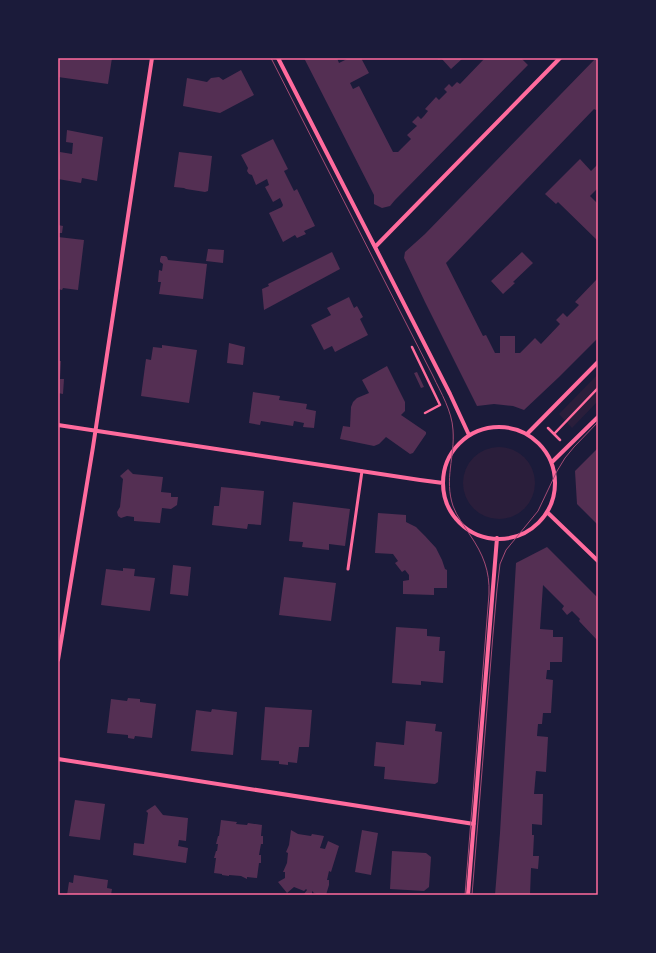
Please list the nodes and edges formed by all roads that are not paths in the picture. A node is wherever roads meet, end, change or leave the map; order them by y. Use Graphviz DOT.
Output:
graph roads {
  1 [pos="152,58"];
  2 [pos="278,58"];
  3 [pos="560,58"];
  4 [pos="375,246"];
  5 [pos="598,362"];
  6 [pos="598,417"];
  7 [pos="58,425"];
  8 [pos="95,430"];
  9 [pos="527,434"];
  10 [pos="469,435"];
  11 [pos="552,462"];
  12 [pos="362,471"];
  13 [pos="443,483"];
  14 [pos="547,512"];
  15 [pos="497,538"];
  16 [pos="598,561"];
  17 [pos="348,569"];
  18 [pos="58,660"];
  19 [pos="58,759"];
  20 [pos="474,824"];
  21 [pos="468,895"];
  1 -- 8 [label="street"];
  2 -- 4 [label="street"];
  3 -- 4 [label="street"];
  4 -- 10 [label="street"];
  5 -- 9 [label="street"];
  6 -- 11 [label="street"];
  7 -- 8 [label="street"];
  8 -- 12 [label="street"];
  8 -- 18 [label="street"];
  9 -- 10 [label="street"];
  9 -- 11 [label="street"];
  10 -- 13 [label="street"];
  11 -- 14 [label="street"];
  12 -- 13 [label="street"];
  12 -- 17 [label="lane"];
  13 -- 15 [label="street"];
  14 -- 15 [label="street"];
  14 -- 16 [label="street"];
  15 -- 20 [label="street"];
  19 -- 20 [label="street"];
  20 -- 21 [label="street"];
}
